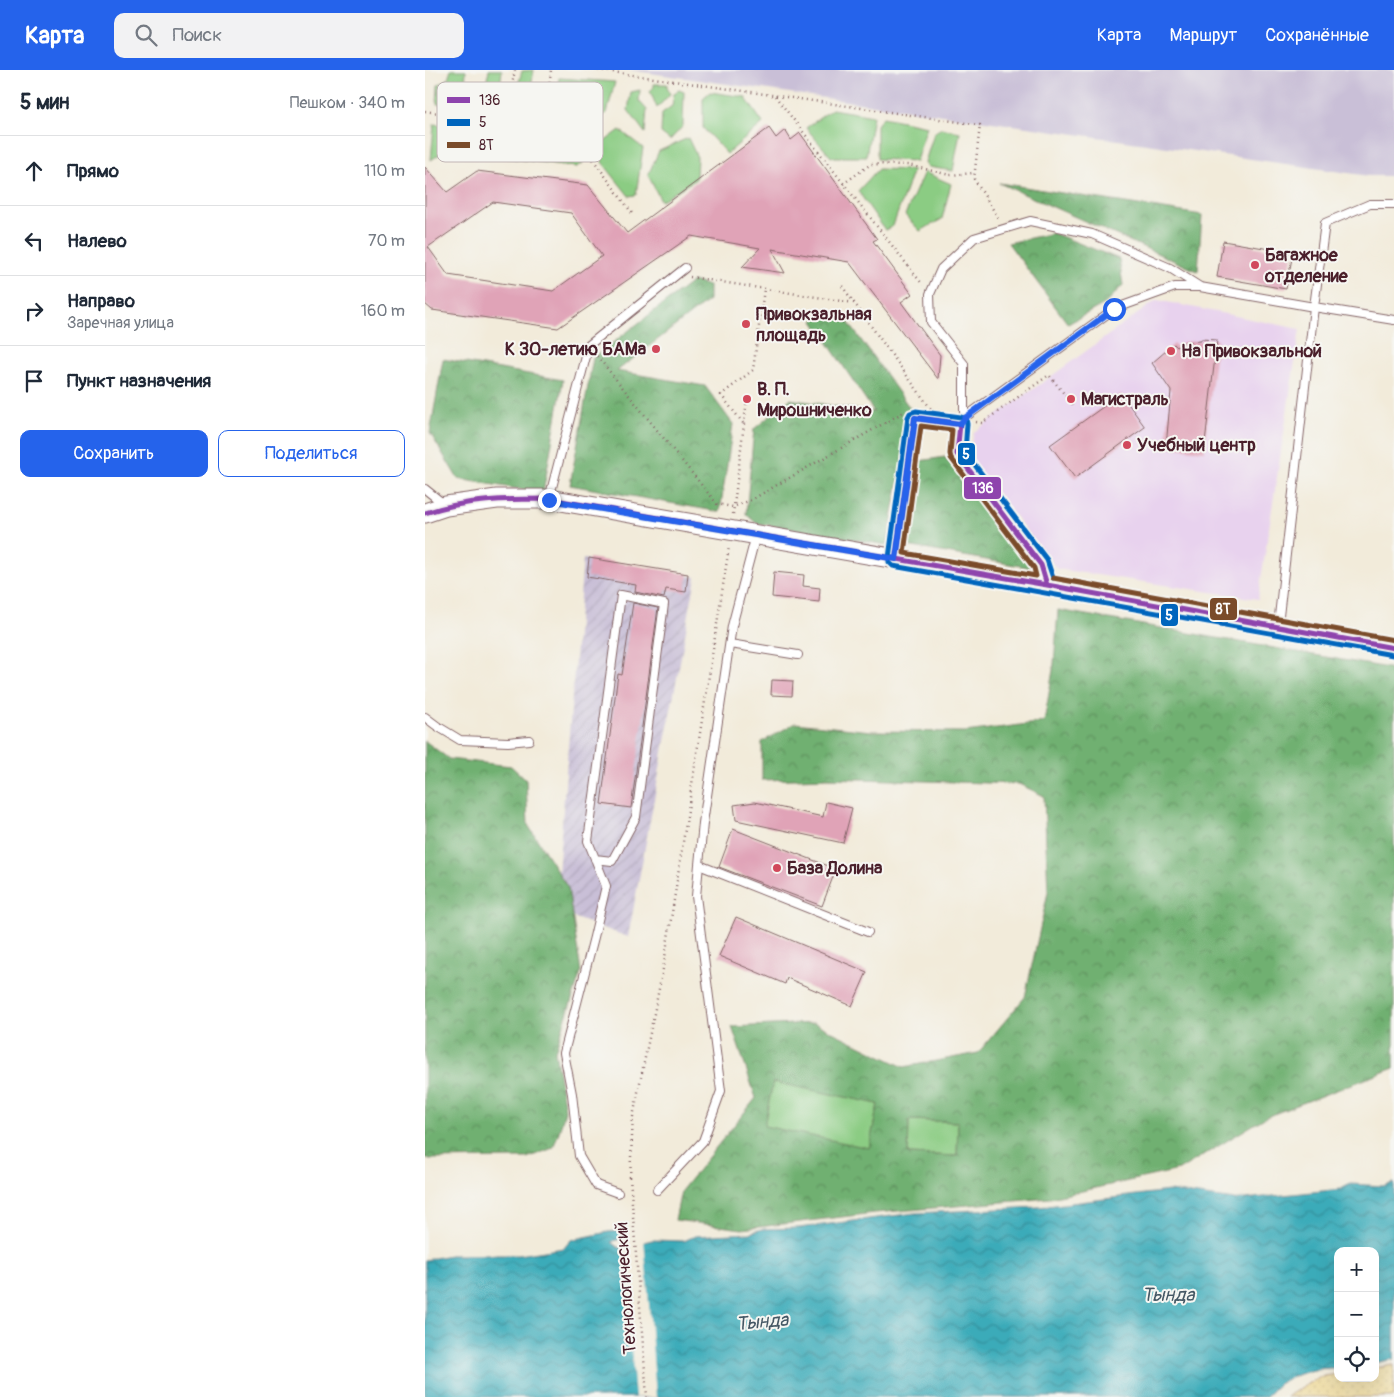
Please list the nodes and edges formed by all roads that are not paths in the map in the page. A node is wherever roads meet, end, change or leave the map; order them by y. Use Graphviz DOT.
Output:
graph roads {
  1 [pos="1394,204"];
  2 [pos="685,268"];
  3 [pos="1200,287"];
  4 [pos="1314,307"];
  5 [pos="1394,320"];
  6 [pos="962,421"];
  7 [pos="425,489"];
  8 [pos="549,500"];
  9 [pos="446,506"];
  10 [pos="425,513"];
  11 [pos="756,535"];
  12 [pos="896,559"];
  13 [pos="1047,585"];
  14 [pos="1277,628"];
  15 [pos="730,644"];
  16 [pos="1394,648"];
  17 [pos="798,655"];
  18 [pos="425,717"];
  19 [pos="529,740"];
  20 [pos="595,859"];
  21 [pos="699,864"];
  22 [pos="867,932"];
  23 [pos="657,1190"];
  24 [pos="618,1193"];
  1 -- 4 [label="lane"];
  2 -- 8 [label="lane"];
  3 -- 4 [label="lane"];
  3 -- 6 [label="lane"];
  3 -- 6 [label="lane"];
  4 -- 5 [label="lane"];
  4 -- 14 [label="lane"];
  6 -- 12 [label="lane"];
  6 -- 13 [label="lane"];
  7 -- 9 [label="lane"];
  8 -- 9 [label="street"];
  8 -- 11 [label="street"];
  9 -- 10 [label="street"];
  11 -- 12 [label="street"];
  11 -- 15 [label="lane"];
  12 -- 13 [label="street"];
  13 -- 14 [label="street"];
  14 -- 16 [label="street"];
  15 -- 17 [label="lane"];
  15 -- 21 [label="lane"];
  18 -- 19 [label="lane"];
  20 -- 20 [label="lane"];
  20 -- 24 [label="lane"];
  21 -- 22 [label="lane"];
  21 -- 23 [label="lane"];
}
